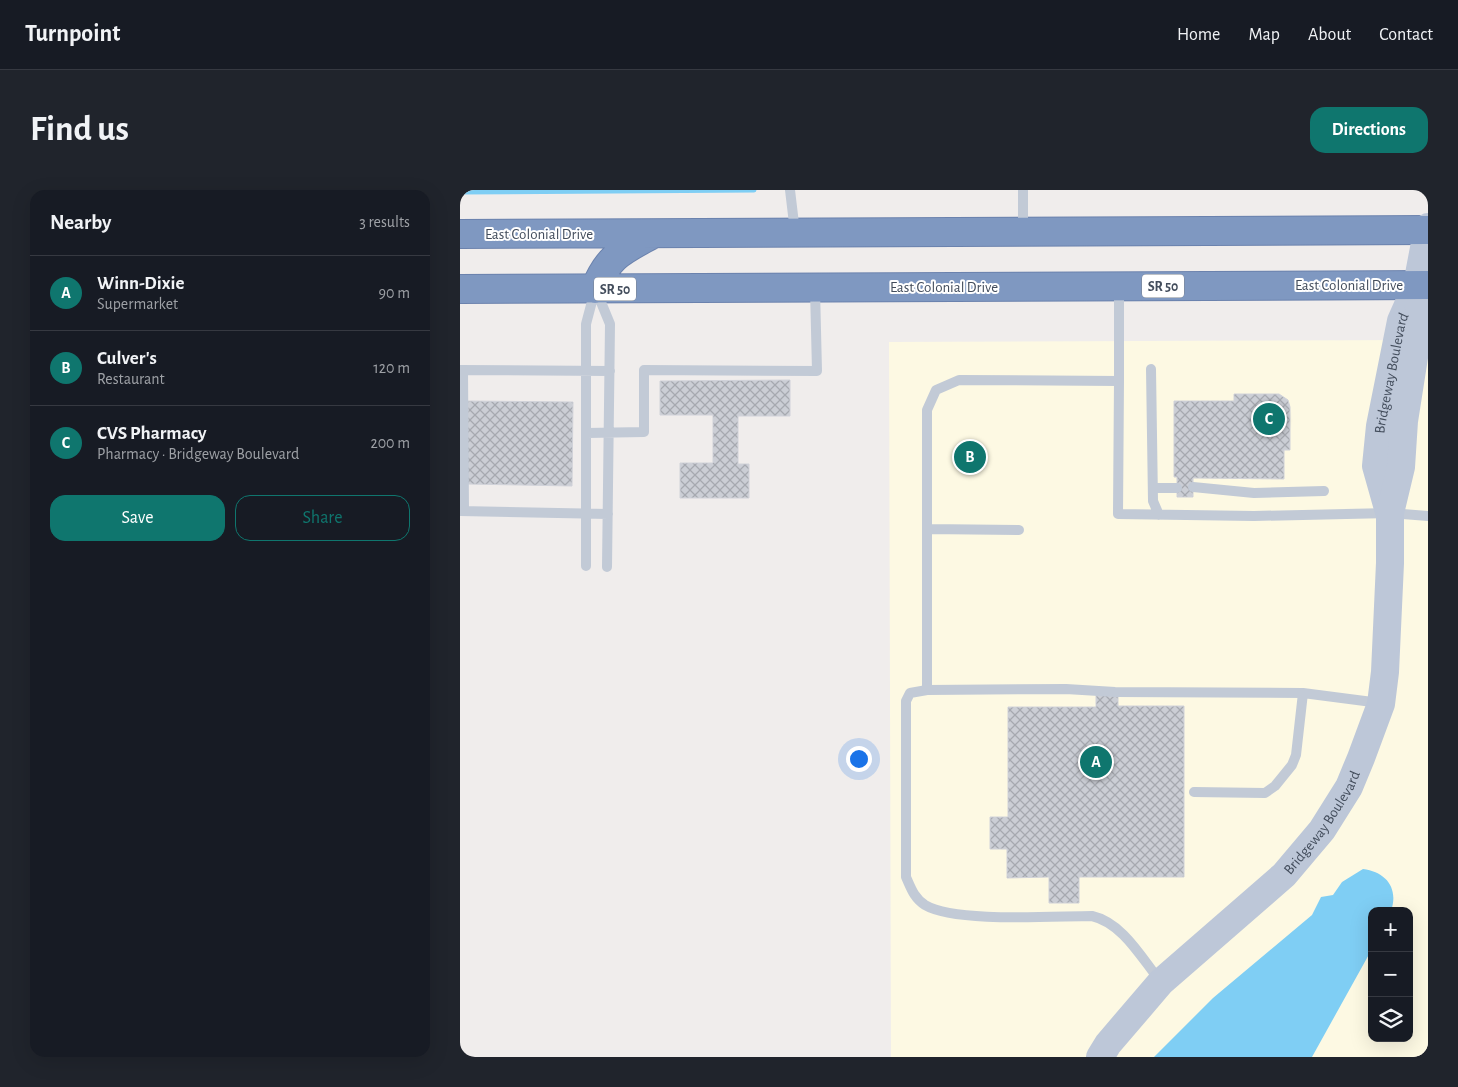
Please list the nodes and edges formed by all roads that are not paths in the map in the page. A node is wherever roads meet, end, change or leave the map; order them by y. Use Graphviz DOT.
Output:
graph roads {
  1 [pos="790,190"];
  2 [pos="1023,190"];
  3 [pos="1428,229"];
  4 [pos="1023,232"];
  5 [pos="795,233"];
  6 [pos="460,234"];
  7 [pos="655,234"];
  8 [pos="1423,285"];
  9 [pos="1119,286"];
  10 [pos="815,288"];
  11 [pos="460,289"];
  12 [pos="596,289"];
  13 [pos="1150,369"];
  14 [pos="461,370"];
  15 [pos="610,371"];
  16 [pos="587,372"];
  17 [pos="1119,381"];
  18 [pos="587,433"];
  19 [pos="610,434"];
  20 [pos="1193,487"];
  21 [pos="1153,488"];
  22 [pos="1177,488"];
  23 [pos="1324,491"];
  24 [pos="462,511"];
  25 [pos="587,514"];
  26 [pos="608,514"];
  27 [pos="1390,514"];
  28 [pos="1159,515"];
  29 [pos="1428,516"];
  30 [pos="927,529"];
  31 [pos="1019,530"];
  32 [pos="586,566"];
  33 [pos="607,567"];
  34 [pos="927,690"];
  35 [pos="1303,693"];
  36 [pos="1381,704"];
  37 [pos="1194,792"];
  38 [pos="1161,982"];
  39 [pos="1100,1057"];
  1 -- 5 [label="lane"];
  2 -- 4 [label="lane"];
  3 -- 4 [label="highway, East Colonial Drive"];
  3 -- 8 [label="street, Bridgeway Boulevard"];
  4 -- 5 [label="highway, East Colonial Drive"];
  5 -- 7 [label="highway, East Colonial Drive"];
  6 -- 7 [label="highway, East Colonial Drive"];
  7 -- 12 [label="highway"];
  8 -- 9 [label="highway, East Colonial Drive / SR 50"];
  8 -- 27 [label="street, Bridgeway Boulevard"];
  9 -- 10 [label="highway, East Colonial Drive / SR 50"];
  9 -- 17 [label="lane"];
  10 -- 12 [label="highway, East Colonial Drive / SR 50"];
  10 -- 19 [label="lane"];
  11 -- 12 [label="highway, East Colonial Drive / SR 50"];
  12 -- 15 [label="lane"];
  12 -- 16 [label="lane"];
  13 -- 21 [label="lane"];
  14 -- 16 [label="lane"];
  14 -- 24 [label="lane"];
  15 -- 16 [label="lane"];
  15 -- 19 [label="lane"];
  16 -- 18 [label="lane"];
  17 -- 28 [label="lane"];
  17 -- 30 [label="lane"];
  18 -- 19 [label="lane"];
  18 -- 25 [label="lane"];
  19 -- 26 [label="lane"];
  20 -- 23 [label="lane"];
  21 -- 22 [label="lane"];
  21 -- 28 [label="lane"];
  24 -- 25 [label="lane"];
  25 -- 26 [label="lane"];
  25 -- 32 [label="lane"];
  26 -- 33 [label="lane"];
  27 -- 28 [label="lane"];
  27 -- 29 [label="lane"];
  27 -- 36 [label="street, Bridgeway Boulevard"];
  30 -- 31 [label="lane"];
  30 -- 34 [label="lane"];
  34 -- 35 [label="lane"];
  34 -- 38 [label="lane"];
  35 -- 36 [label="lane"];
  35 -- 37 [label="lane"];
  36 -- 38 [label="street, Bridgeway Boulevard"];
  38 -- 39 [label="street, Bridgeway Boulevard"];
}
